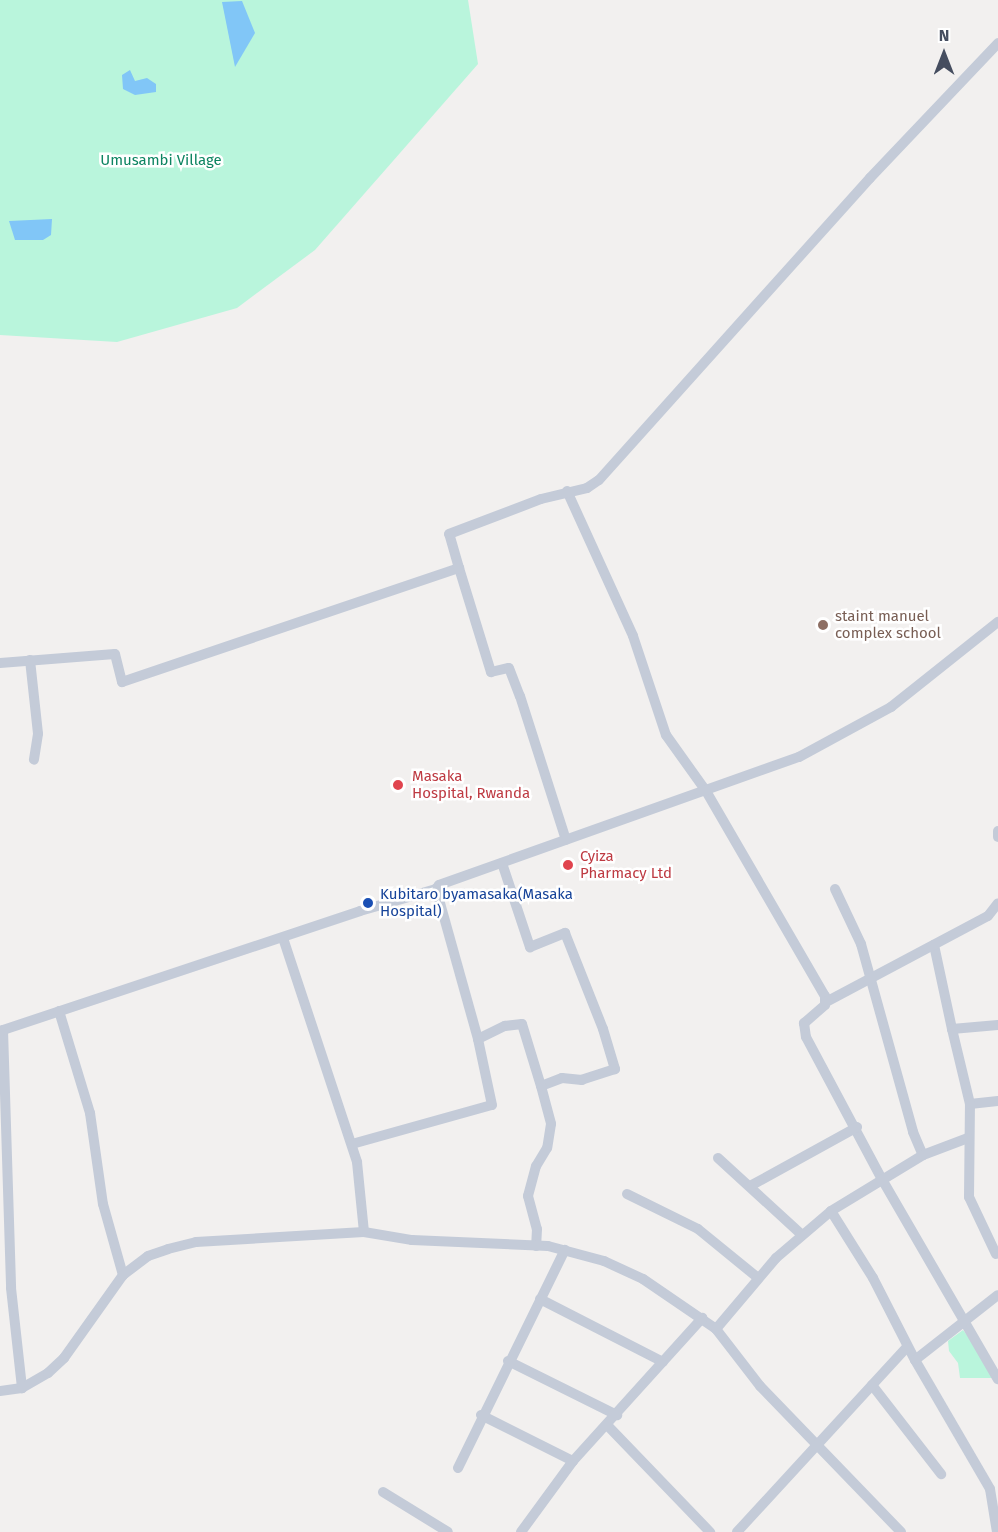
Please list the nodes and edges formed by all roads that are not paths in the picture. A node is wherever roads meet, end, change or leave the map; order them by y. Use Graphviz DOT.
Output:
graph roads {
  1 [pos="998,43"];
  2 [pos="567,491"];
  3 [pos="459,568"];
  4 [pos="998,622"];
  5 [pos="30,660"];
  6 [pos="0,663"];
  7 [pos="34,760"];
  8 [pos="706,791"];
  9 [pos="998,831"];
  10 [pos="998,837"];
  11 [pos="566,840"];
  12 [pos="502,863"];
  13 [pos="436,889"];
  14 [pos="835,889"];
  15 [pos="998,903"];
  16 [pos="283,938"];
  17 [pos="934,945"];
  18 [pos="870,978"];
  19 [pos="826,1002"];
  20 [pos="59,1011"];
  21 [pos="998,1025"];
  22 [pos="952,1029"];
  23 [pos="1,1031"];
  24 [pos="478,1039"];
  25 [pos="541,1086"];
  26 [pos="998,1101"];
  27 [pos="970,1104"];
  28 [pos="857,1127"];
  29 [pos="968,1138"];
  30 [pos="352,1144"];
  31 [pos="923,1155"];
  32 [pos="718,1158"];
  33 [pos="883,1181"];
  34 [pos="752,1185"];
  35 [pos="627,1194"];
  36 [pos="831,1211"];
  37 [pos="364,1232"];
  38 [pos="802,1235"];
  39 [pos="536,1246"];
  40 [pos="565,1250"];
  41 [pos="996,1254"];
  42 [pos="123,1275"];
  43 [pos="758,1278"];
  44 [pos="998,1295"];
  45 [pos="540,1299"];
  46 [pos="702,1318"];
  47 [pos="964,1320"];
  48 [pos="716,1329"];
  49 [pos="907,1347"];
  50 [pos="915,1360"];
  51 [pos="508,1361"];
  52 [pos="663,1362"];
  53 [pos="998,1379"];
  54 [pos="872,1385"];
  55 [pos="22,1388"];
  56 [pos="0,1392"];
  57 [pos="481,1415"];
  58 [pos="616,1415"];
  59 [pos="607,1425"];
  60 [pos="815,1446"];
  61 [pos="573,1461"];
  62 [pos="458,1468"];
  63 [pos="941,1474"];
  64 [pos="383,1492"];
  65 [pos="448,1532"];
  66 [pos="521,1532"];
  67 [pos="710,1532"];
  68 [pos="737,1532"];
  69 [pos="901,1532"];
  70 [pos="997,1532"];
  1 -- 2 [label="street"];
  2 -- 3 [label="street"];
  2 -- 8 [label="street"];
  3 -- 5 [label="street"];
  3 -- 11 [label="street"];
  4 -- 8 [label="street"];
  5 -- 6 [label="street"];
  5 -- 7 [label="street"];
  8 -- 11 [label="street"];
  8 -- 19 [label="street"];
  9 -- 10 [label="street"];
  11 -- 12 [label="street"];
  12 -- 13 [label="street"];
  12 -- 25 [label="street"];
  13 -- 16 [label="street"];
  13 -- 24 [label="street"];
  14 -- 18 [label="street"];
  15 -- 17 [label="street"];
  16 -- 20 [label="street"];
  16 -- 30 [label="street"];
  17 -- 18 [label="street"];
  17 -- 22 [label="street"];
  18 -- 19 [label="street"];
  18 -- 31 [label="street"];
  19 -- 28 [label="street"];
  20 -- 23 [label="street"];
  20 -- 42 [label="street"];
  21 -- 22 [label="street"];
  22 -- 27 [label="street"];
  23 -- 55 [label="street"];
  24 -- 25 [label="street"];
  24 -- 30 [label="street"];
  25 -- 39 [label="street"];
  26 -- 27 [label="street"];
  27 -- 29 [label="street"];
  28 -- 33 [label="street"];
  28 -- 34 [label="street"];
  29 -- 31 [label="street"];
  29 -- 41 [label="street"];
  30 -- 37 [label="street"];
  31 -- 33 [label="street"];
  32 -- 34 [label="street"];
  33 -- 36 [label="street"];
  33 -- 47 [label="street"];
  34 -- 38 [label="street"];
  35 -- 43 [label="street"];
  36 -- 38 [label="street"];
  36 -- 49 [label="street"];
  37 -- 39 [label="street"];
  37 -- 42 [label="street"];
  38 -- 43 [label="street"];
  39 -- 40 [label="street"];
  40 -- 45 [label="street"];
  40 -- 46 [label="street"];
  42 -- 55 [label="street"];
  43 -- 48 [label="street"];
  44 -- 47 [label="street"];
  45 -- 51 [label="street"];
  45 -- 52 [label="street"];
  46 -- 48 [label="street"];
  46 -- 52 [label="street"];
  47 -- 50 [label="street"];
  47 -- 53 [label="street"];
  48 -- 60 [label="street"];
  49 -- 50 [label="street"];
  49 -- 54 [label="street"];
  50 -- 70 [label="street"];
  51 -- 57 [label="street"];
  51 -- 58 [label="street"];
  52 -- 58 [label="street"];
  54 -- 60 [label="street"];
  54 -- 63 [label="street"];
  55 -- 56 [label="street"];
  57 -- 61 [label="street"];
  57 -- 62 [label="street"];
  58 -- 59 [label="street"];
  59 -- 61 [label="street"];
  59 -- 67 [label="street"];
  60 -- 68 [label="street"];
  60 -- 69 [label="street"];
  61 -- 66 [label="street"];
  64 -- 65 [label="street"];
}
